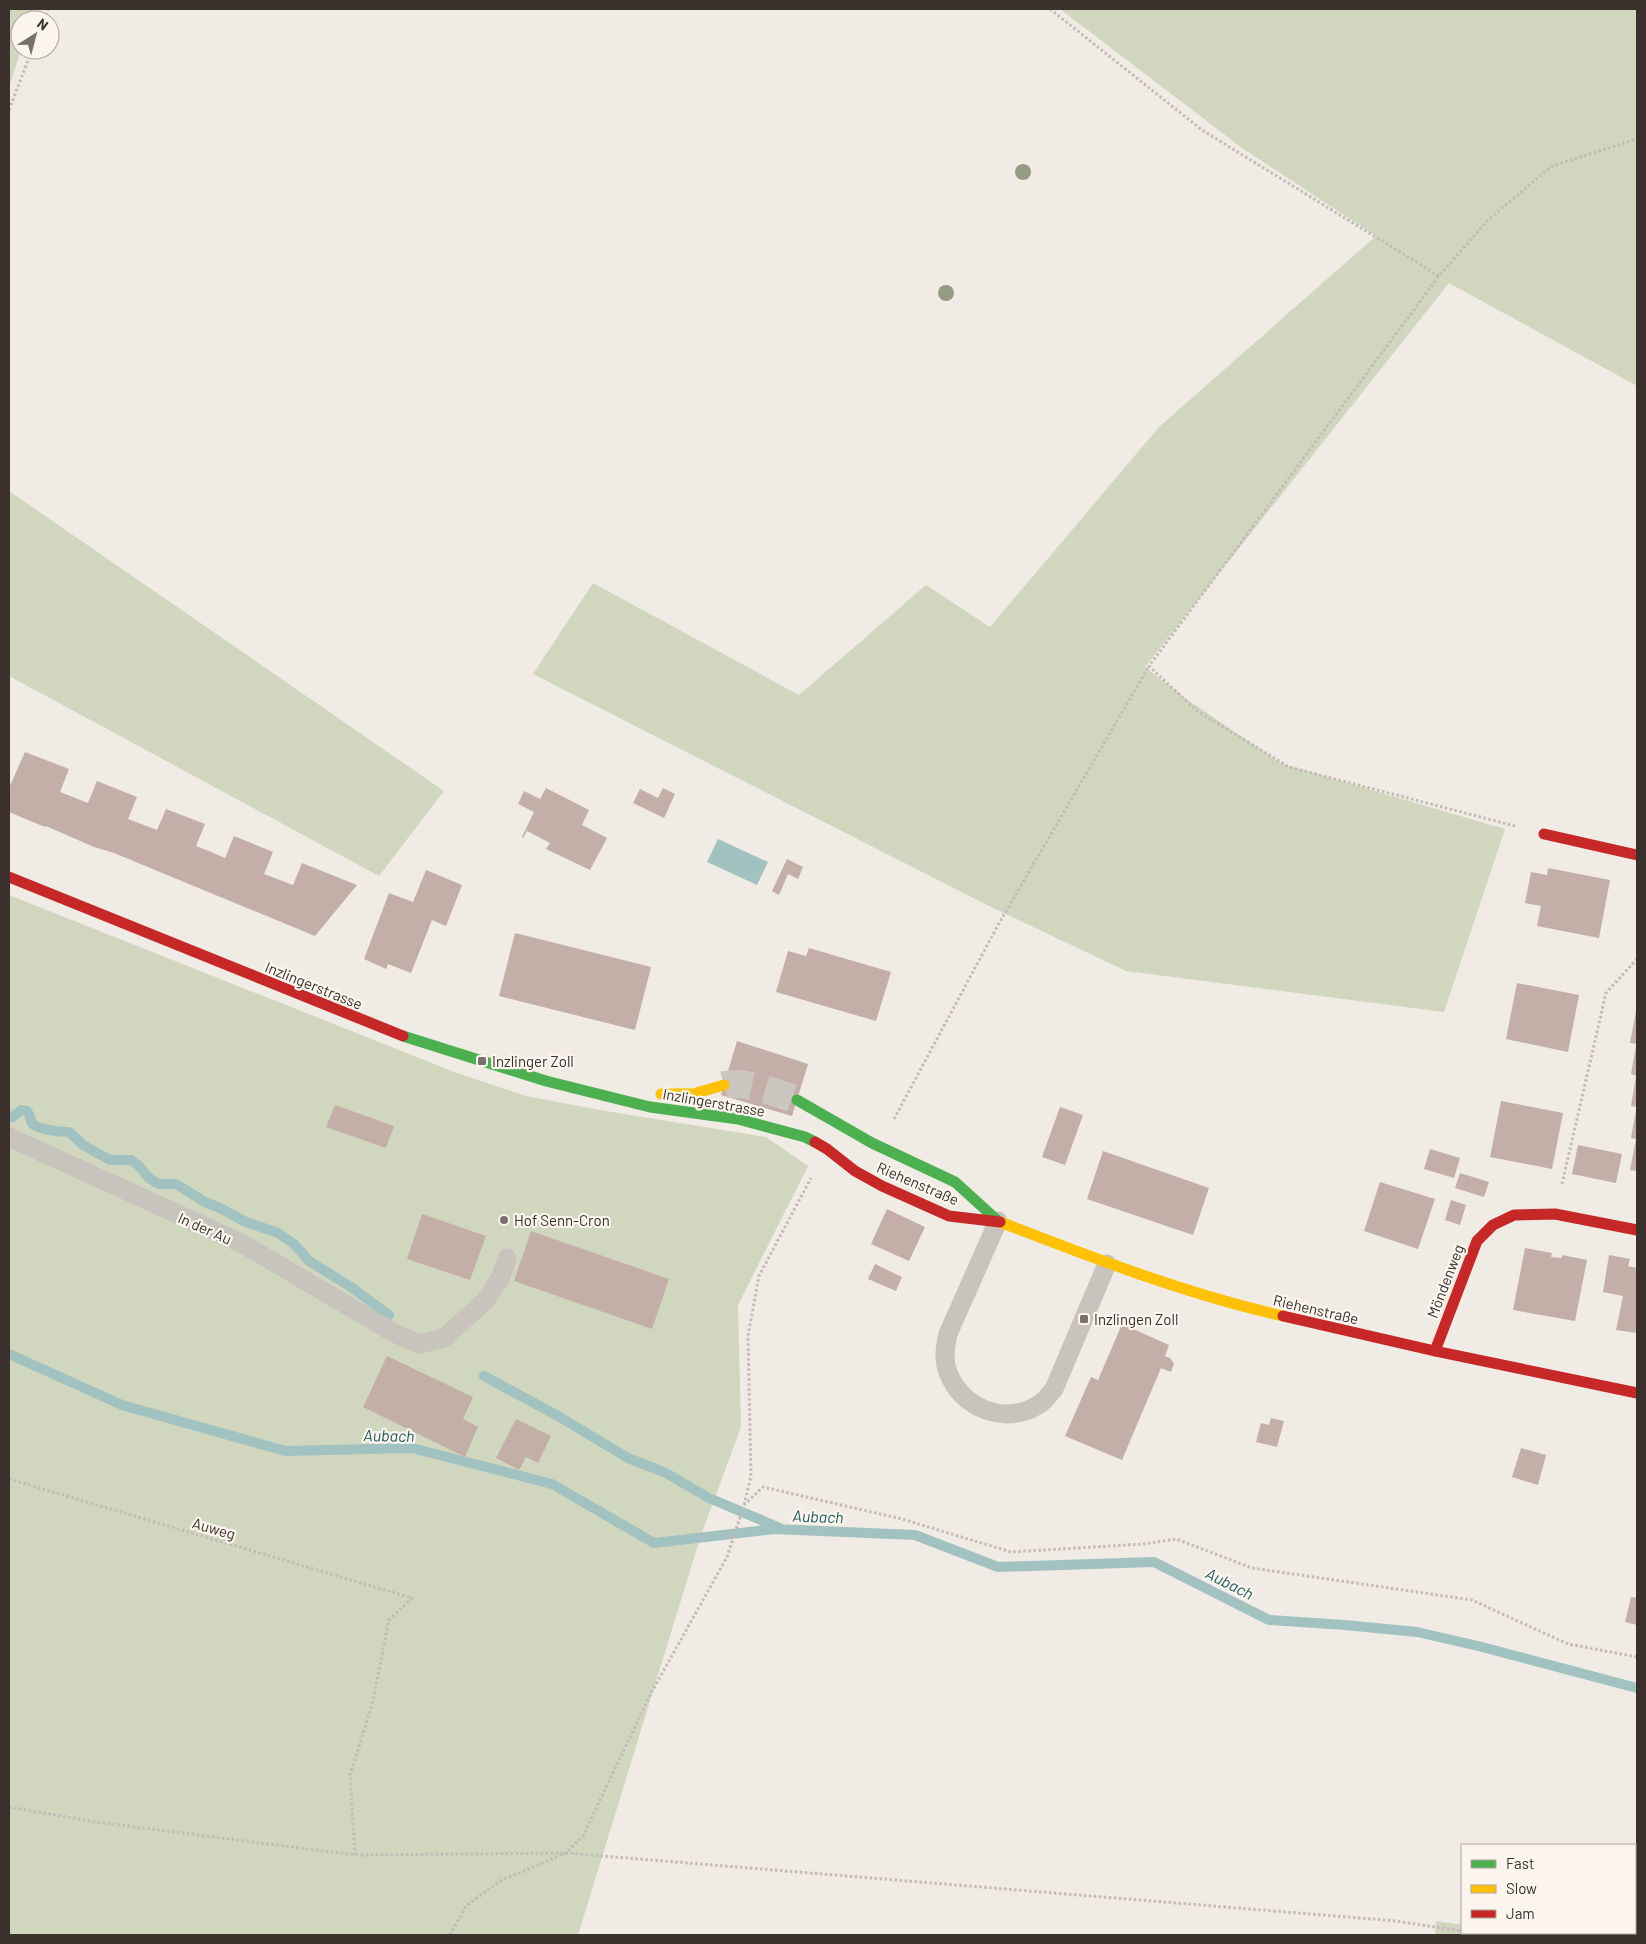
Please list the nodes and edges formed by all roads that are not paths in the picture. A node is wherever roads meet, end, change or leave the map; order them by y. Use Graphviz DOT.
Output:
graph roads {
  1 [pos="1544,834"];
  2 [pos="1637,855"];
  3 [pos="9,877"];
  4 [pos="724,1085"];
  5 [pos="617,1097"];
  6 [pos="797,1100"];
  7 [pos="9,1137"];
  8 [pos="876,1144"];
  9 [pos="830,1151"];
  10 [pos="855,1171"];
  11 [pos="998,1221"];
  12 [pos="1637,1230"];
  13 [pos="507,1258"];
  14 [pos="1107,1264"];
  15 [pos="1435,1351"];
  16 [pos="1637,1393"];
  1 -- 2 [label="street"];
  3 -- 5 [label="street, Inzlingerstrasse"];
  4 -- 5 [label="street, Inzlingerstrasse"];
  5 -- 9 [label="street, Inzlingerstrasse"];
  6 -- 8 [label="street, Riehenstraße"];
  7 -- 13 [label="lane, In der Au"];
  8 -- 10 [label="lane"];
  8 -- 11 [label="street, Riehenstraße"];
  9 -- 10 [label="street, Riehenstraße"];
  10 -- 11 [label="street, Riehenstraße"];
  11 -- 14 [label="street, Riehenstraße"];
  11 -- 14 [label="lane"];
  12 -- 15 [label="street, Möndenweg"];
  14 -- 15 [label="street, Riehenstraße"];
  15 -- 16 [label="street, Riehenstraße"];
}
